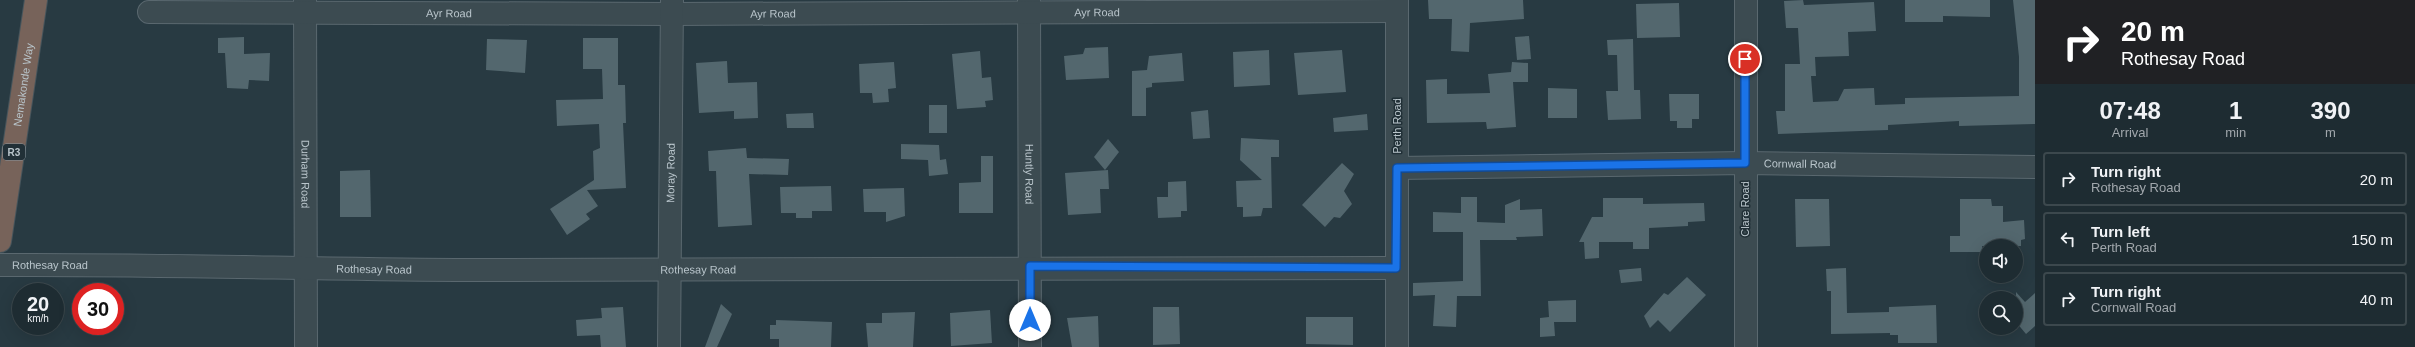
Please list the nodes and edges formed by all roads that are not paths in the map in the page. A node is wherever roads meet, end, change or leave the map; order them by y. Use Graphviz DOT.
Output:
graph roads {
  1 [pos="36,0"];
  2 [pos="1746,0"];
  3 [pos="305,6"];
  4 [pos="1030,6"];
  5 [pos="1397,6"];
  6 [pos="672,7"];
  7 [pos="150,12"];
  8 [pos="1745,163"];
  9 [pos="2035,167"];
  10 [pos="1397,168"];
  11 [pos="0,241"];
  12 [pos="0,265"];
  13 [pos="1030,266"];
  14 [pos="1396,268"];
  15 [pos="306,270"];
  16 [pos="669,270"];
  17 [pos="306,347"];
  18 [pos="669,347"];
  19 [pos="1030,347"];
  20 [pos="1397,347"];
  21 [pos="1746,347"];
  1 -- 11 [label="highway, Nemakonde Way / R3"];
  2 -- 8 [label="street, Clare Road"];
  3 -- 6 [label="street, Ayr Road"];
  3 -- 7 [label="street, Ayr Road"];
  3 -- 15 [label="street, Durham Road"];
  4 -- 5 [label="street, Ayr Road"];
  4 -- 6 [label="street, Ayr Road"];
  4 -- 13 [label="street, Huntly Road"];
  5 -- 10 [label="street, Perth Road"];
  6 -- 16 [label="street, Moray Road"];
  8 -- 9 [label="street, Cornwall Road"];
  8 -- 10 [label="street, Cornwall Road"];
  8 -- 21 [label="street, Clare Road"];
  10 -- 14 [label="street, Perth Road"];
  12 -- 15 [label="street, Rothesay Road"];
  13 -- 14 [label="street, Rothesay Road"];
  13 -- 16 [label="street, Rothesay Road"];
  13 -- 19 [label="street, Huntly Road"];
  14 -- 20 [label="street, Perth Road"];
  15 -- 16 [label="street, Rothesay Road"];
  15 -- 17 [label="street, Durham Road"];
  16 -- 18 [label="street, Moray Road"];
}
